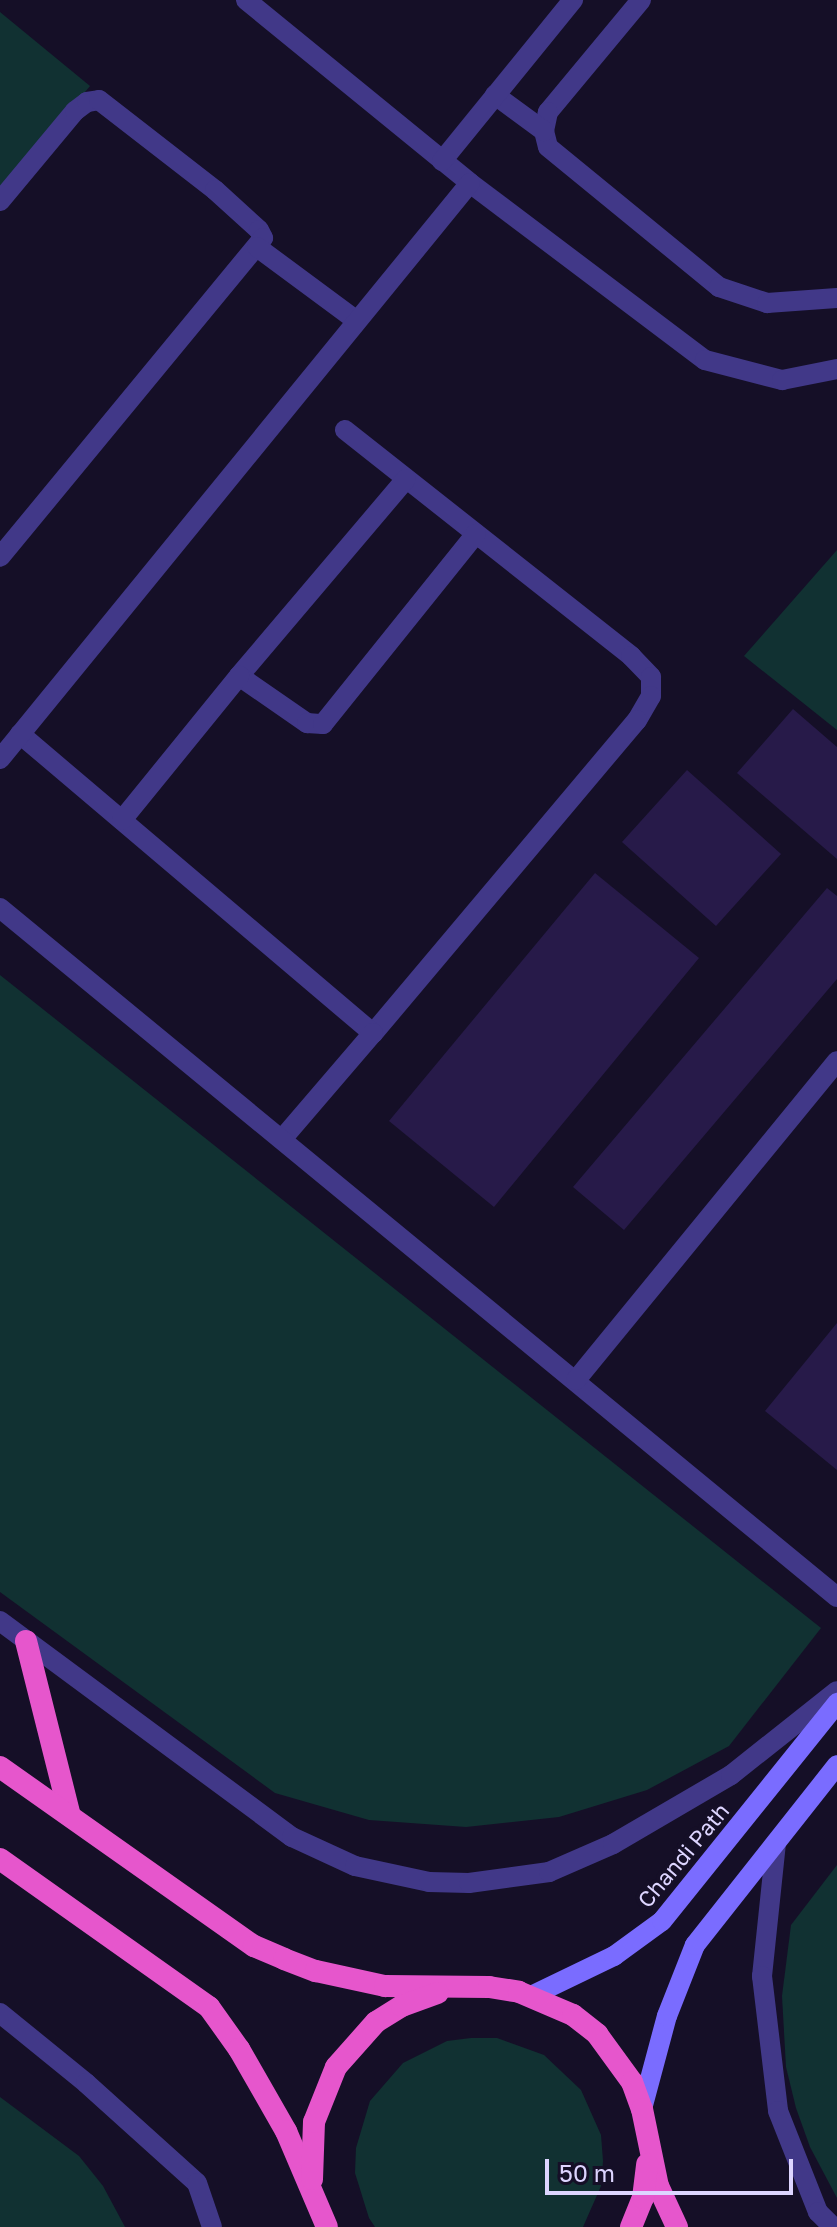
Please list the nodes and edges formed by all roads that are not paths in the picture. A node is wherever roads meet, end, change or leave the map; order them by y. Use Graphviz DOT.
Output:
graph roads {
  1 [pos="246,0"];
  2 [pos="573,0"];
  3 [pos="641,0"];
  4 [pos="495,95"];
  5 [pos="544,131"];
  6 [pos="442,161"];
  7 [pos="470,183"];
  8 [pos="0,201"];
  9 [pos="257,247"];
  10 [pos="837,298"];
  11 [pos="357,321"];
  12 [pos="837,369"];
  13 [pos="345,430"];
  14 [pos="406,479"];
  15 [pos="476,534"];
  16 [pos="0,557"];
  17 [pos="239,676"];
  18 [pos="20,734"];
  19 [pos="0,759"];
  20 [pos="122,820"];
  21 [pos="0,908"];
  22 [pos="373,1033"];
  23 [pos="837,1061"];
  24 [pos="282,1139"];
  25 [pos="576,1380"];
  26 [pos="837,1597"];
  27 [pos="0,1621"];
  28 [pos="26,1641"];
  29 [pos="837,1691"];
  30 [pos="837,1703"];
  31 [pos="837,1765"];
  32 [pos="0,1767"];
  33 [pos="70,1816"];
  34 [pos="776,1843"];
  35 [pos="0,1859"];
  36 [pos="459,1989"];
  37 [pos="531,1996"];
  38 [pos="0,2013"];
  39 [pos="642,2109"];
  40 [pos="647,2139"];
  41 [pos="324,2219"];
  42 [pos="212,2227"];
  43 [pos="631,2227"];
  44 [pos="677,2227"];
  45 [pos="833,2227"];
  1 -- 6 [label="street"];
  2 -- 4 [label="street"];
  3 -- 5 [label="street"];
  4 -- 5 [label="street"];
  4 -- 6 [label="street"];
  5 -- 10 [label="street"];
  6 -- 7 [label="street"];
  7 -- 11 [label="street"];
  7 -- 12 [label="street"];
  8 -- 9 [label="street"];
  9 -- 11 [label="street"];
  9 -- 16 [label="street"];
  11 -- 18 [label="street"];
  13 -- 14 [label="street"];
  14 -- 15 [label="street"];
  14 -- 17 [label="street"];
  15 -- 17 [label="street"];
  15 -- 22 [label="street"];
  17 -- 20 [label="street"];
  18 -- 19 [label="street"];
  18 -- 20 [label="street"];
  20 -- 22 [label="street"];
  21 -- 24 [label="street"];
  22 -- 24 [label="street"];
  23 -- 25 [label="street"];
  24 -- 25 [label="street"];
  25 -- 26 [label="street"];
  27 -- 28 [label="street"];
  28 -- 29 [label="street"];
  28 -- 33 [label="highway"];
  30 -- 37 [label="main road, Chandi Path"];
  31 -- 34 [label="main road"];
  32 -- 33 [label="highway"];
  33 -- 36 [label="highway"];
  34 -- 39 [label="main road"];
  34 -- 45 [label="street"];
  35 -- 41 [label="highway"];
  36 -- 37 [label="highway"];
  36 -- 41 [label="highway"];
  37 -- 39 [label="highway"];
  38 -- 42 [label="street"];
  39 -- 40 [label="highway"];
  40 -- 43 [label="highway"];
  40 -- 44 [label="highway"];
}
